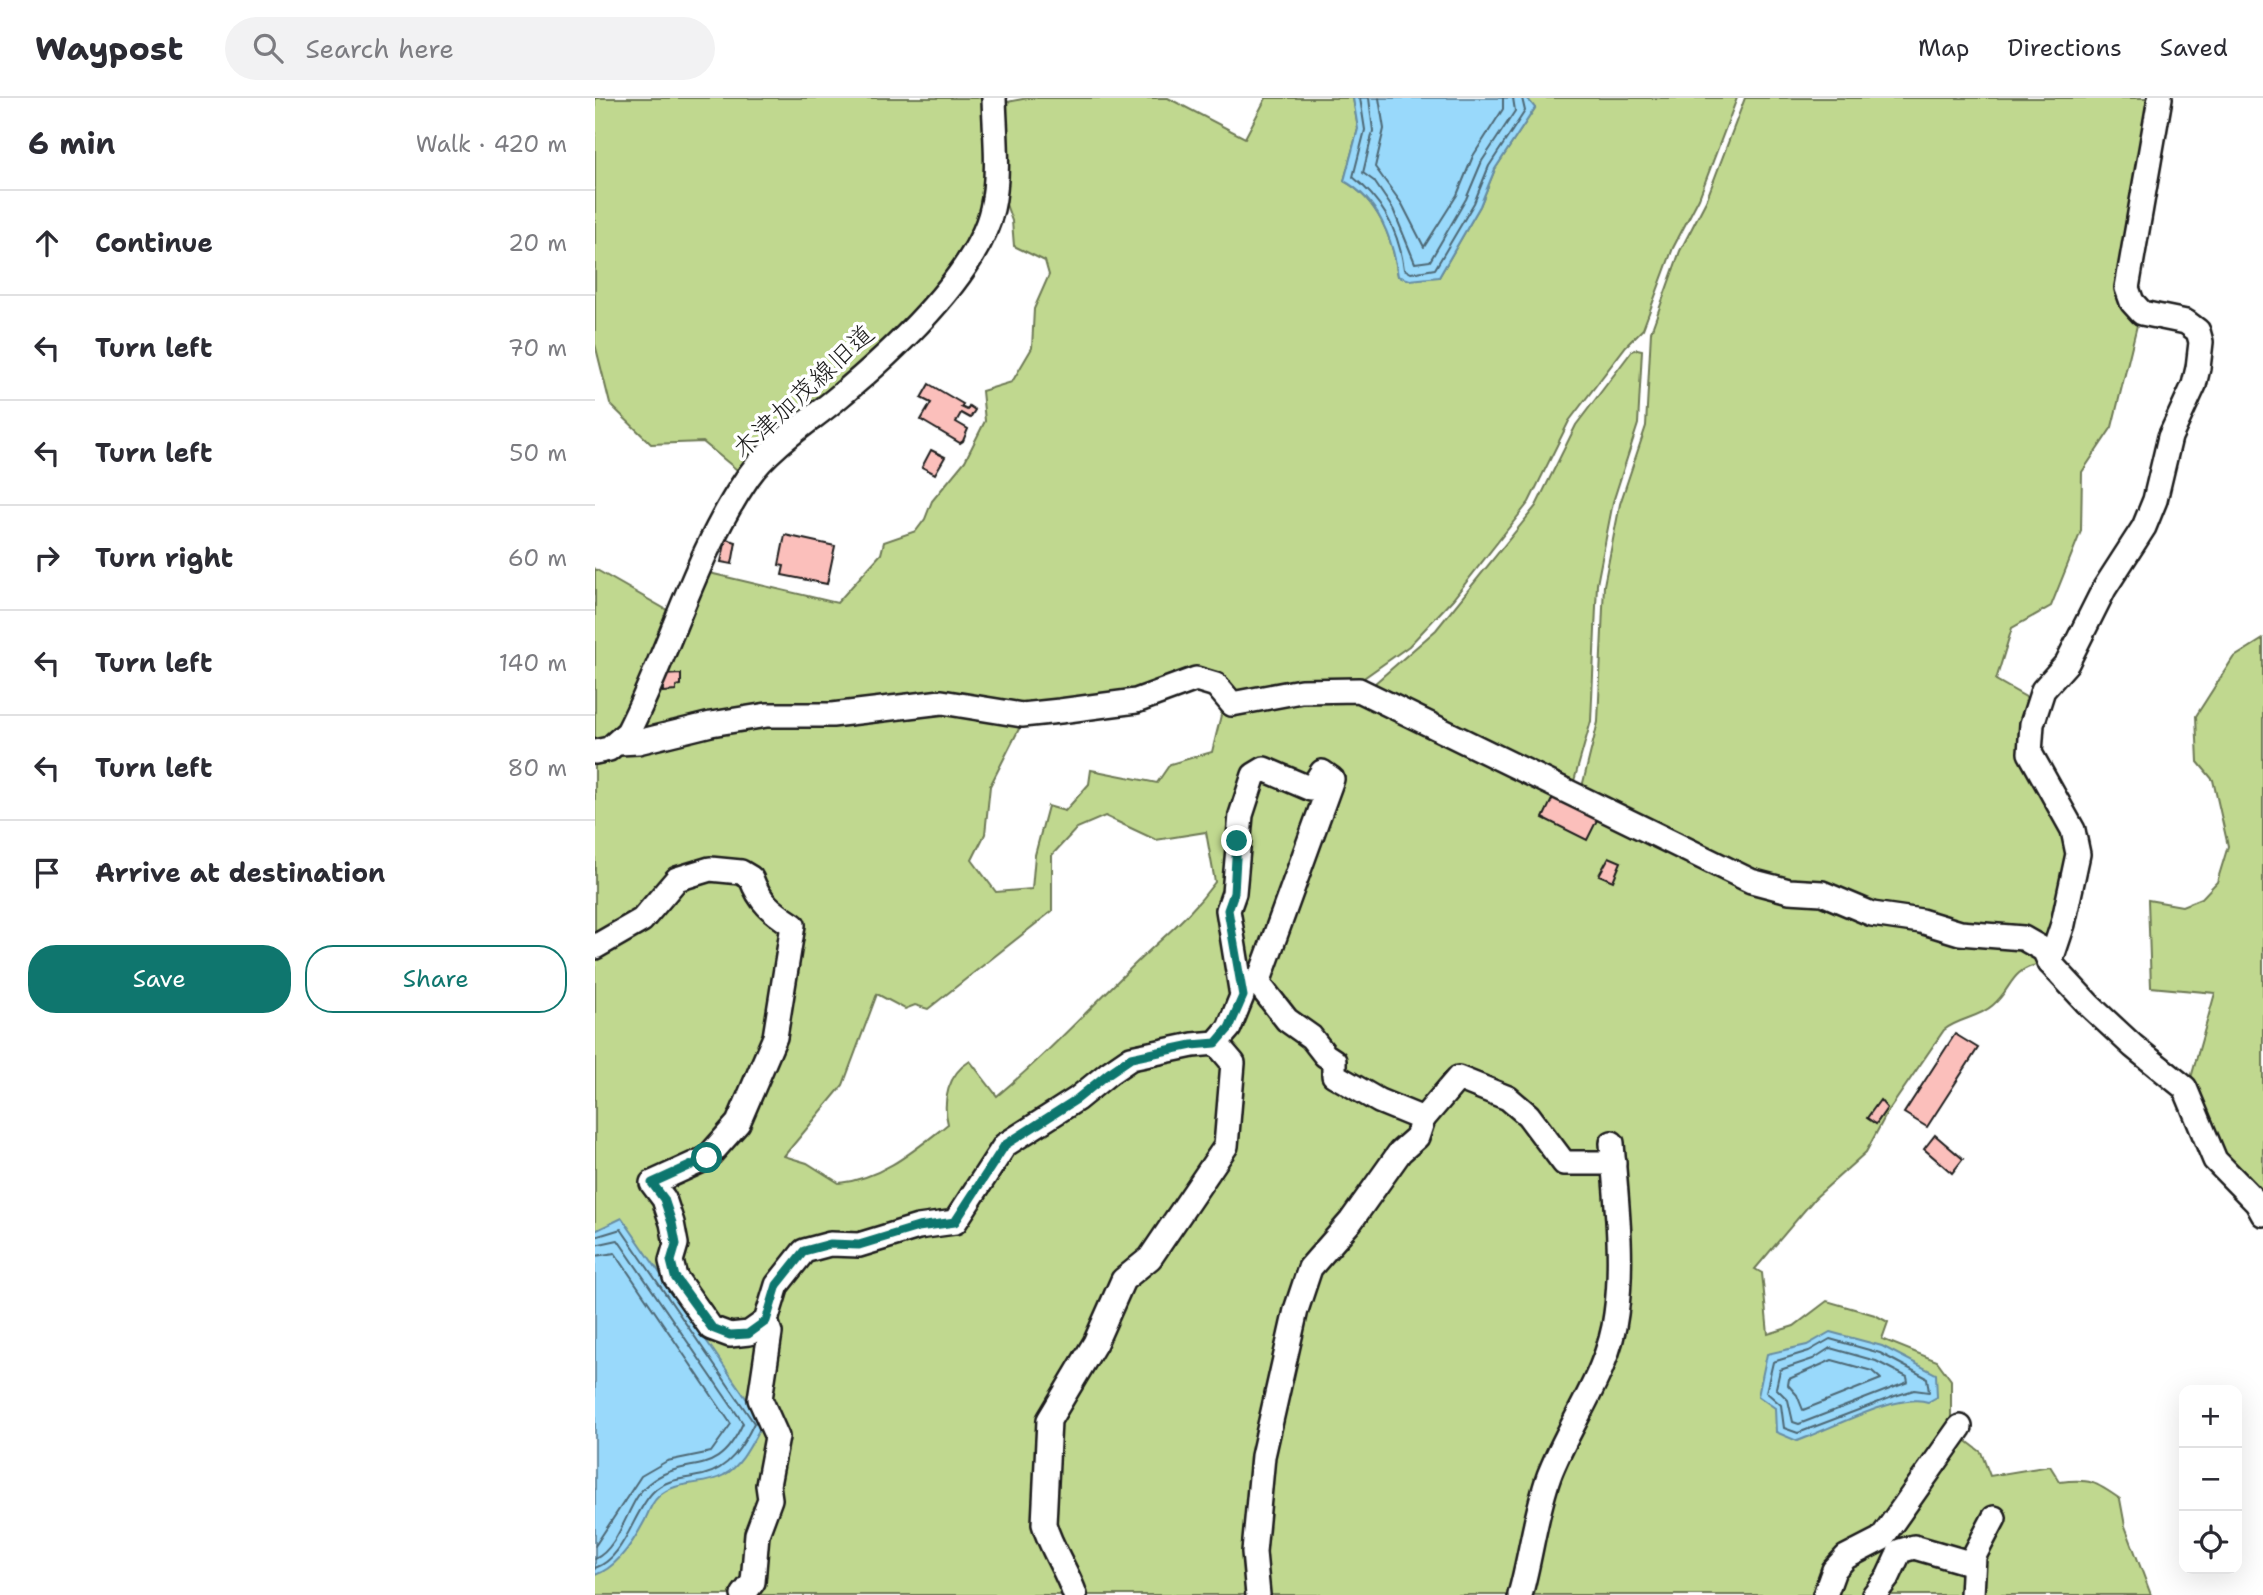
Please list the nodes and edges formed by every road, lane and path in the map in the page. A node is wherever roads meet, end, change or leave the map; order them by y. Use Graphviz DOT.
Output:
graph roads {
  1 [pos="994,98"];
  2 [pos="2160,98"];
  3 [pos="619,743"];
  4 [pos="595,752"];
  5 [pos="595,947"];
  6 [pos="2050,963"];
  7 [pos="1216,1043"];
  8 [pos="1423,1119"];
  9 [pos="2263,1214"];
  10 [pos="766,1321"];
  11 [pos="1961,1427"];
  12 [pos="1994,1518"];
  13 [pos="1973,1564"];
  14 [pos="743,1595"];
  15 [pos="1075,1595"];
  16 [pos="1258,1595"];
  17 [pos="1520,1595"];
  18 [pos="1825,1595"];
  19 [pos="1874,1595"];
  20 [pos="1972,1595"];
  1 -- 3 [label="street, 木津加茂線旧道"];
  2 -- 6 [label="street"];
  3 -- 4 [label="street"];
  3 -- 6 [label="street"];
  5 -- 10 [label="street"];
  6 -- 9 [label="street"];
  7 -- 8 [label="street"];
  7 -- 10 [label="street"];
  7 -- 15 [label="street"];
  8 -- 16 [label="street"];
  8 -- 17 [label="street"];
  10 -- 14 [label="street"];
  11 -- 18 [label="street"];
  12 -- 13 [label="street"];
  13 -- 19 [label="street"];
  13 -- 20 [label="street"];
}
